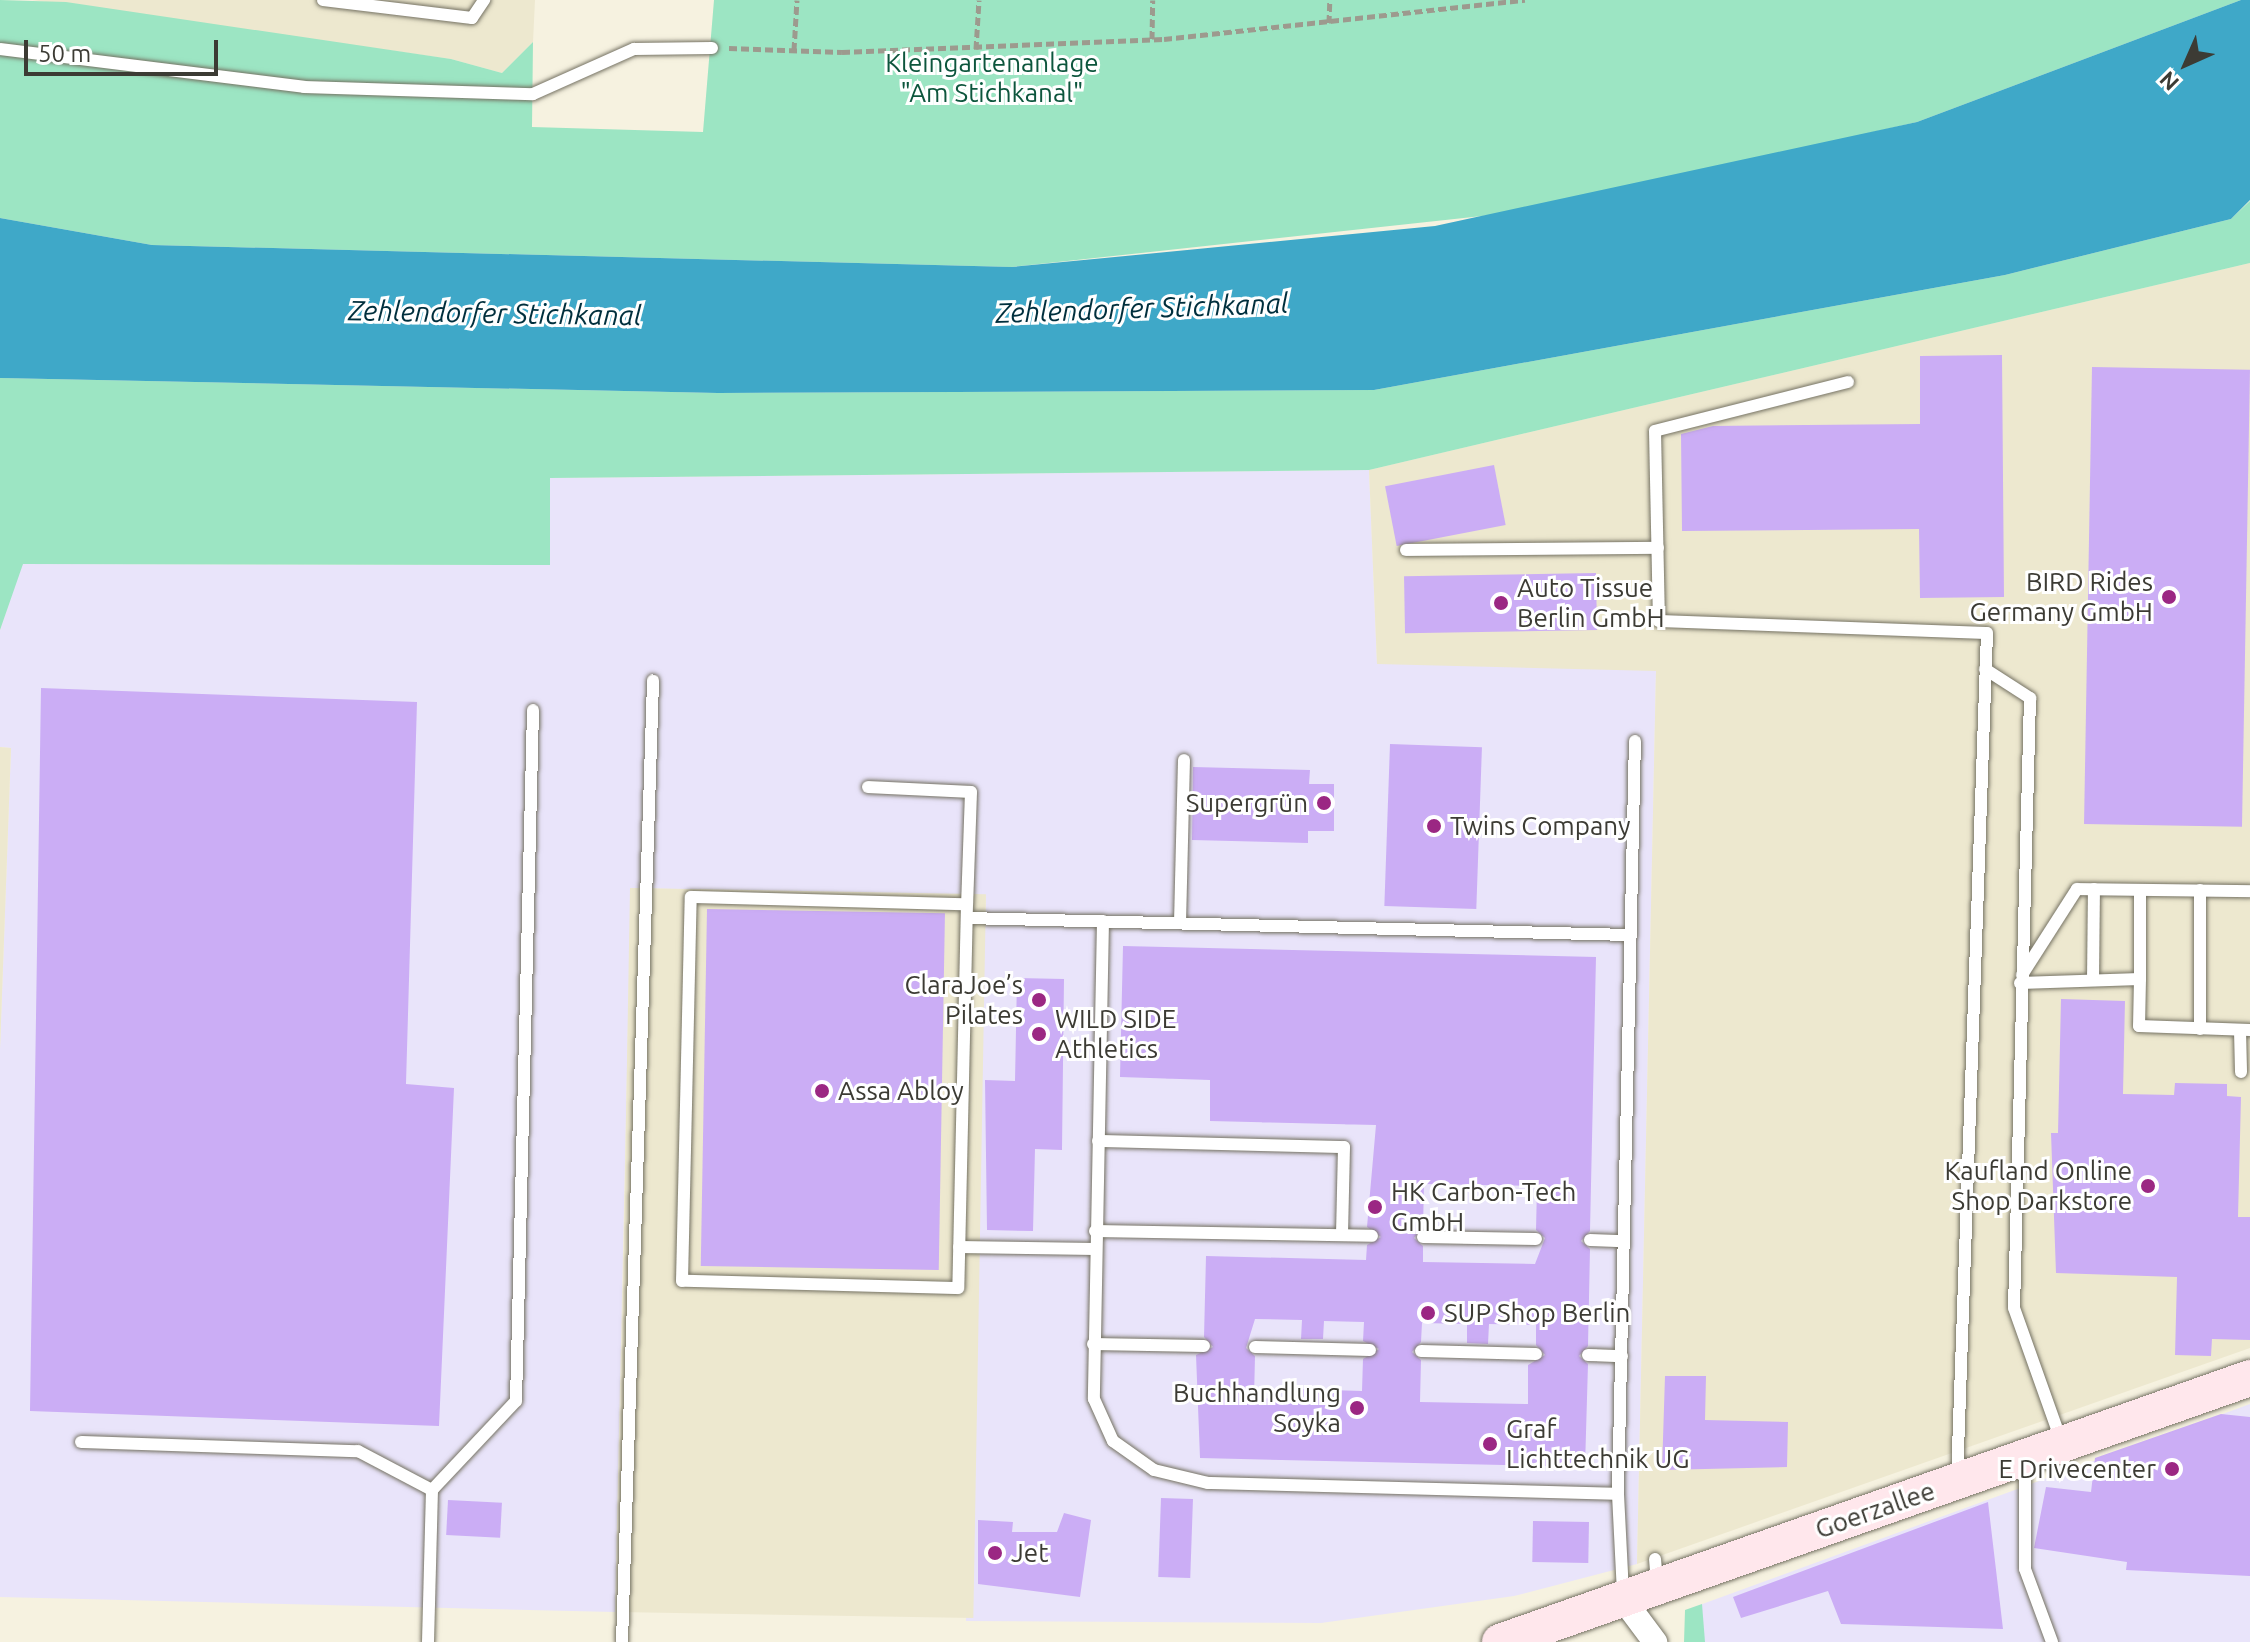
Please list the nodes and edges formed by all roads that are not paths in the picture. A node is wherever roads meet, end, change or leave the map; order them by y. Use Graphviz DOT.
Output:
graph roads {
  1 [pos="323,0"];
  2 [pos="484,0"];
  3 [pos="712,48"];
  4 [pos="0,49"];
  5 [pos="1848,382"];
  6 [pos="1658,548"];
  7 [pos="1406,550"];
  8 [pos="1985,669"];
  9 [pos="653,680"];
  10 [pos="533,710"];
  11 [pos="1635,741"];
  12 [pos="1184,760"];
  13 [pos="868,787"];
  14 [pos="2094,889"];
  15 [pos="2140,890"];
  16 [pos="2200,890"];
  17 [pos="2250,891"];
  18 [pos="967,911"];
  19 [pos="1103,921"];
  20 [pos="1180,923"];
  21 [pos="1631,935"];
  22 [pos="2140,979"];
  23 [pos="2020,980"];
  24 [pos="2093,980"];
  25 [pos="2200,1029"];
  26 [pos="2245,1030"];
  27 [pos="2241,1072"];
  28 [pos="1098,1141"];
  29 [pos="1095,1231"];
  30 [pos="1342,1235"];
  31 [pos="1372,1236"];
  32 [pos="1423,1237"];
  33 [pos="1536,1239"];
  34 [pos="1590,1240"];
  35 [pos="1624,1241"];
  36 [pos="959,1247"];
  37 [pos="1095,1249"];
  38 [pos="1093,1344"];
  39 [pos="1204,1346"];
  40 [pos="1255,1347"];
  41 [pos="1370,1350"];
  42 [pos="1421,1351"];
  43 [pos="1536,1354"];
  44 [pos="1588,1355"];
  45 [pos="1622,1356"];
  46 [pos="2250,1378"];
  47 [pos="81,1442"];
  48 [pos="2063,1443"];
  49 [pos="2026,1456"];
  50 [pos="1957,1481"];
  51 [pos="432,1490"];
  52 [pos="1618,1494"];
  53 [pos="1623,1599"];
  54 [pos="428,1642"];
  55 [pos="622,1642"];
  56 [pos="1500,1642"];
  57 [pos="1655,1642"];
  58 [pos="2052,1642"];
  1 -- 2 [label="lane"];
  3 -- 4 [label="lane"];
  5 -- 6 [label="lane"];
  6 -- 7 [label="lane"];
  6 -- 8 [label="lane"];
  8 -- 23 [label="lane"];
  8 -- 50 [label="lane"];
  9 -- 55 [label="lane"];
  10 -- 51 [label="lane"];
  11 -- 21 [label="lane"];
  12 -- 20 [label="lane"];
  13 -- 18 [label="lane"];
  14 -- 15 [label="lane"];
  14 -- 23 [label="lane"];
  14 -- 24 [label="lane"];
  15 -- 16 [label="lane"];
  15 -- 22 [label="lane"];
  16 -- 17 [label="lane"];
  16 -- 25 [label="lane"];
  18 -- 19 [label="lane"];
  18 -- 36 [label="lane"];
  18 -- 36 [label="lane"];
  19 -- 20 [label="lane"];
  19 -- 28 [label="lane"];
  20 -- 21 [label="lane"];
  21 -- 35 [label="lane"];
  22 -- 24 [label="lane"];
  22 -- 25 [label="lane"];
  23 -- 24 [label="lane"];
  23 -- 48 [label="lane"];
  25 -- 26 [label="lane"];
  26 -- 27 [label="lane"];
  28 -- 29 [label="lane"];
  28 -- 30 [label="lane"];
  29 -- 30 [label="lane"];
  29 -- 37 [label="lane"];
  30 -- 31 [label="lane"];
  32 -- 33 [label="lane"];
  34 -- 35 [label="lane"];
  35 -- 45 [label="lane"];
  36 -- 37 [label="lane"];
  37 -- 38 [label="lane"];
  38 -- 39 [label="lane"];
  38 -- 52 [label="lane"];
  40 -- 41 [label="lane"];
  42 -- 43 [label="lane"];
  44 -- 45 [label="lane"];
  45 -- 52 [label="lane"];
  46 -- 48 [label="main road, Goerzallee"];
  47 -- 51 [label="lane"];
  48 -- 49 [label="main road, Goerzallee"];
  49 -- 50 [label="main road, Goerzallee"];
  49 -- 58 [label="lane"];
  50 -- 53 [label="main road, Goerzallee"];
  51 -- 54 [label="lane"];
  52 -- 53 [label="lane"];
  53 -- 56 [label="main road, Goerzallee"];
  53 -- 57 [label="street"];
}
